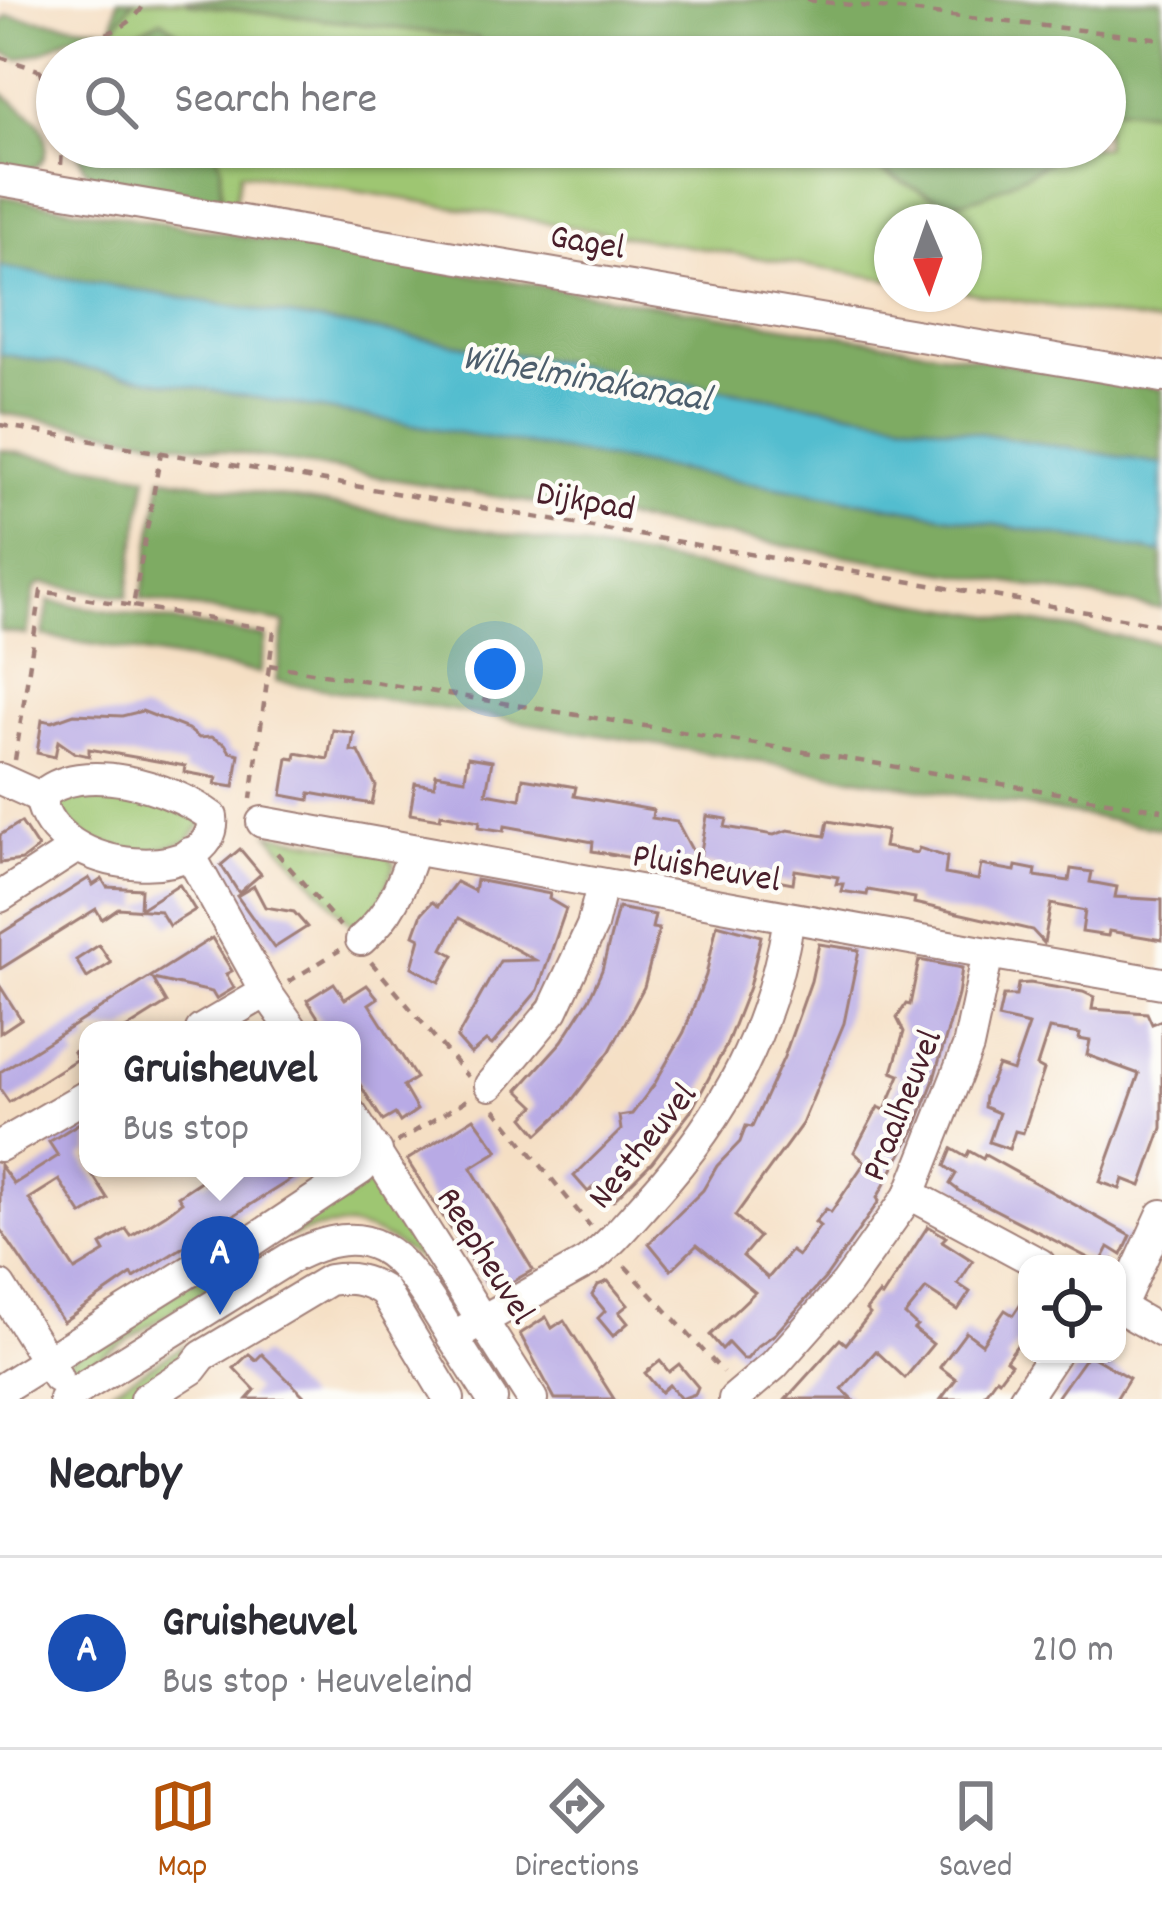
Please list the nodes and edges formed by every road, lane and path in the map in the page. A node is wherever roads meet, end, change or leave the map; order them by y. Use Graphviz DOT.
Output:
graph roads {
  1 [pos="146,0"];
  2 [pos="807,0"];
  3 [pos="106,36"];
  4 [pos="1162,39"];
  5 [pos="0,57"];
  6 [pos="36,69"];
  7 [pos="0,180"];
  8 [pos="1162,377"];
  9 [pos="0,424"];
  10 [pos="160,452"];
  11 [pos="133,606"];
  12 [pos="1162,625"];
  13 [pos="269,665"];
  14 [pos="5,782"];
  15 [pos="40,797"];
  16 [pos="1162,811"];
  17 [pos="241,817"];
  18 [pos="77,847"];
  19 [pos="413,852"];
  20 [pos="189,853"];
  21 [pos="602,885"];
  22 [pos="0,897"];
  23 [pos="789,920"];
  24 [pos="361,940"];
  25 [pos="988,953"];
  26 [pos="1162,982"];
  27 [pos="266,992"];
  28 [pos="216,1021"];
  29 [pos="287,1021"];
  30 [pos="490,1085"];
  31 [pos="79,1101"];
  32 [pos="361,1127"];
  33 [pos="0,1146"];
  34 [pos="377,1150"];
  35 [pos="361,1170"];
  36 [pos="350,1177"];
  37 [pos="910,1194"];
  38 [pos="1162,1215"];
  39 [pos="1023,1255"];
  40 [pos="0,1286"];
  41 [pos="1126,1291"];
  42 [pos="1126,1310"];
  43 [pos="482,1319"];
  44 [pos="1162,1332"];
  45 [pos="452,1337"];
  46 [pos="47,1361"];
  47 [pos="1048,1363"];
  48 [pos="0,1390"];
  49 [pos="66,1398"];
  50 [pos="145,1399"];
  51 [pos="449,1399"];
  52 [pos="492,1399"];
  53 [pos="532,1399"];
  54 [pos="734,1399"];
  55 [pos="1024,1399"];
  1 -- 3 [label="path"];
  2 -- 4 [label="path"];
  5 -- 6 [label="path"];
  7 -- 8 [label="street, Gagel"];
  9 -- 10 [label="path, Dijkpad"];
  10 -- 11 [label="path"];
  10 -- 12 [label="path, Dijkpad"];
  11 -- 13 [label="path"];
  11 -- 14 [label="path"];
  13 -- 16 [label="path"];
  13 -- 17 [label="path"];
  14 -- 15 [label="street"];
  15 -- 17 [label="street"];
  15 -- 18 [label="street"];
  17 -- 19 [label="street, Pluisheuvel"];
  17 -- 20 [label="street"];
  18 -- 20 [label="street"];
  18 -- 22 [label="street"];
  19 -- 21 [label="street, Pluisheuvel"];
  19 -- 24 [label="street"];
  20 -- 27 [label="street"];
  21 -- 23 [label="street, Pluisheuvel"];
  21 -- 30 [label="street"];
  23 -- 25 [label="street, Pluisheuvel"];
  23 -- 43 [label="street, Nestheuvel"];
  24 -- 27 [label="path"];
  25 -- 26 [label="street"];
  25 -- 37 [label="street, Praalheuvel"];
  27 -- 28 [label="street"];
  27 -- 29 [label="street"];
  30 -- 34 [label="path"];
  31 -- 33 [label="street"];
  32 -- 34 [label="street, Reepheuvel"];
  34 -- 35 [label="street"];
  34 -- 43 [label="street, Reepheuvel"];
  36 -- 46 [label="street"];
  37 -- 39 [label="street"];
  37 -- 54 [label="street, Praalheuvel"];
  38 -- 41 [label="street"];
  40 -- 46 [label="street"];
  42 -- 44 [label="street"];
  43 -- 45 [label="street, Nestheuvel"];
  43 -- 53 [label="street, Reepheuvel"];
  45 -- 49 [label="street"];
  45 -- 52 [label="street"];
  46 -- 48 [label="street"];
  46 -- 49 [label="street"];
  47 -- 55 [label="street"];
  50 -- 51 [label="street"];
}
